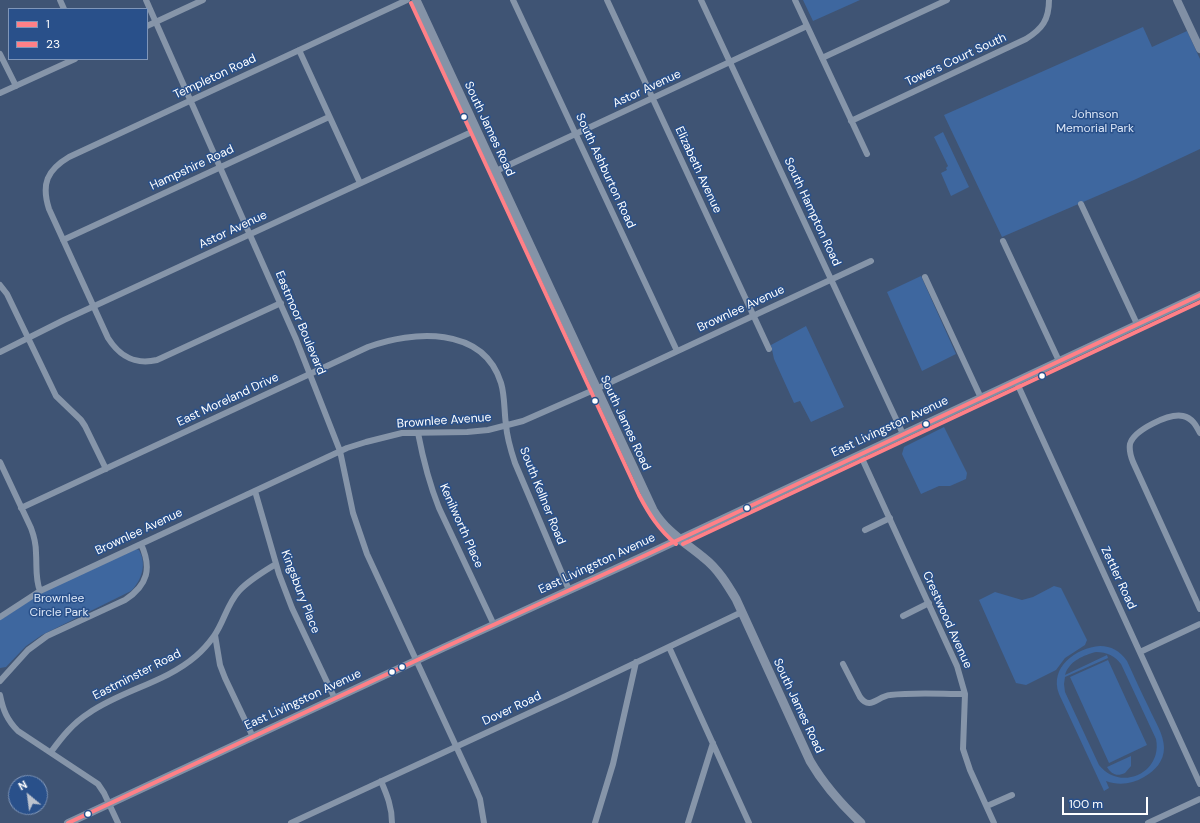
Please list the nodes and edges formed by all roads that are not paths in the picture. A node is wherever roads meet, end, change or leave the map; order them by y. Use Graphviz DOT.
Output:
graph roads {
  1 [pos="146,0"];
  2 [pos="203,0"];
  3 [pos="407,0"];
  4 [pos="416,0"];
  5 [pos="513,0"];
  6 [pos="607,0"];
  7 [pos="701,0"];
  8 [pos="795,0"];
  9 [pos="947,0"];
  10 [pos="1049,0"];
  11 [pos="1178,0"];
  12 [pos="155,22"];
  13 [pos="148,26"];
  14 [pos="807,26"];
  15 [pos="1200,49"];
  16 [pos="299,50"];
  17 [pos="0,54"];
  18 [pos="822,58"];
  19 [pos="73,60"];
  20 [pos="730,62"];
  21 [pos="16,86"];
  22 [pos="0,93"];
  23 [pos="652,98"];
  24 [pos="190,100"];
  25 [pos="329,117"];
  26 [pos="851,121"];
  27 [pos="476,130"];
  28 [pos="576,134"];
  29 [pos="867,154"];
  30 [pos="220,167"];
  31 [pos="496,172"];
  32 [pos="360,183"];
  33 [pos="1081,204"];
  34 [pos="250,234"];
  35 [pos="63,240"];
  36 [pos="1003,241"];
  37 [pos="871,261"];
  38 [pos="925,277"];
  39 [pos="831,279"];
  40 [pos="0,285"];
  41 [pos="1200,295"];
  42 [pos="280,303"];
  43 [pos="94,306"];
  44 [pos="753,316"];
  45 [pos="1137,324"];
  46 [pos="28,338"];
  47 [pos="451,338"];
  48 [pos="769,350"];
  49 [pos="677,351"];
  50 [pos="0,352"];
  51 [pos="1059,361"];
  52 [pos="310,374"];
  53 [pos="1016,381"];
  54 [pos="596,389"];
  55 [pos="981,398"];
  56 [pos="506,426"];
  57 [pos="418,433"];
  58 [pos="1200,433"];
  59 [pos="903,434"];
  60 [pos="340,451"];
  61 [pos="860,454"];
  62 [pos="0,462"];
  63 [pos="106,469"];
  64 [pos="256,491"];
  65 [pos="22,508"];
  66 [pos="890,518"];
  67 [pos="864,530"];
  68 [pos="680,539"];
  69 [pos="141,544"];
  70 [pos="276,564"];
  71 [pos="569,590"];
  72 [pos="40,591"];
  73 [pos="928,603"];
  74 [pos="1200,609"];
  75 [pos="742,612"];
  76 [pos="903,616"];
  77 [pos="0,617"];
  78 [pos="1200,624"];
  79 [pos="494,625"];
  80 [pos="215,635"];
  81 [pos="669,647"];
  82 [pos="1140,652"];
  83 [pos="416,660"];
  84 [pos="636,662"];
  85 [pos="843,664"];
  86 [pos="0,681"];
  87 [pos="965,694"];
  88 [pos="0,695"];
  89 [pos="334,699"];
  90 [pos="253,737"];
  91 [pos="713,743"];
  92 [pos="457,747"];
  93 [pos="51,752"];
  94 [pos="381,781"];
  95 [pos="1200,784"];
  96 [pos="1012,795"];
  97 [pos="1200,799"];
  98 [pos="109,803"];
  99 [pos="987,806"];
  100 [pos="68,823"];
  101 [pos="118,823"];
  102 [pos="290,823"];
  103 [pos="392,823"];
  104 [pos="484,823"];
  105 [pos="594,823"];
  106 [pos="688,823"];
  107 [pos="749,823"];
  108 [pos="861,823"];
  109 [pos="994,823"];
  110 [pos="1148,823"];
  1 -- 12 [label="street, Eastmoor Boulevard"];
  2 -- 12 [label="street"];
  3 -- 16 [label="street, Templeton Road"];
  4 -- 27 [label="main road, South James Road"];
  5 -- 28 [label="street, South Ashburton Road"];
  6 -- 23 [label="street, Elizabeth Avenue"];
  7 -- 20 [label="street, South Hampton Road"];
  8 -- 14 [label="street"];
  9 -- 18 [label="street"];
  10 -- 26 [label="street, Towers Court South"];
  11 -- 15 [label="main road"];
  12 -- 13 [label="street"];
  12 -- 24 [label="street, Eastmoor Boulevard"];
  14 -- 18 [label="street"];
  14 -- 20 [label="street, Astor Avenue"];
  16 -- 24 [label="street, Templeton Road"];
  16 -- 25 [label="street"];
  17 -- 21 [label="street"];
  18 -- 26 [label="street"];
  19 -- 21 [label="street"];
  20 -- 23 [label="street, Astor Avenue"];
  20 -- 39 [label="street, South Hampton Road"];
  21 -- 22 [label="street"];
  23 -- 28 [label="street, Astor Avenue"];
  23 -- 44 [label="street, Elizabeth Avenue"];
  24 -- 30 [label="street, Eastmoor Boulevard"];
  24 -- 35 [label="street, Templeton Road"];
  25 -- 30 [label="street, Hampshire Road"];
  25 -- 32 [label="street"];
  26 -- 29 [label="street"];
  27 -- 31 [label="main road, South James Road"];
  27 -- 32 [label="street, Astor Avenue"];
  28 -- 31 [label="street, Astor Avenue"];
  28 -- 49 [label="street, South Ashburton Road"];
  30 -- 34 [label="street, Eastmoor Boulevard"];
  30 -- 35 [label="street, Hampshire Road"];
  31 -- 54 [label="main road, South James Road"];
  32 -- 34 [label="street, Astor Avenue"];
  33 -- 45 [label="street"];
  34 -- 42 [label="street, Eastmoor Boulevard"];
  34 -- 43 [label="street, Astor Avenue"];
  35 -- 43 [label="street"];
  36 -- 51 [label="street"];
  37 -- 39 [label="street, Brownlee Avenue"];
  38 -- 55 [label="street"];
  39 -- 44 [label="street, Brownlee Avenue"];
  39 -- 59 [label="street, South Hampton Road"];
  40 -- 46 [label="street"];
  41 -- 45 [label="main road, East Livingston Avenue"];
  42 -- 43 [label="street"];
  42 -- 52 [label="street, Eastmoor Boulevard"];
  43 -- 46 [label="street, Astor Avenue"];
  44 -- 48 [label="street, Elizabeth Avenue"];
  44 -- 49 [label="street, Brownlee Avenue"];
  45 -- 51 [label="main road, East Livingston Avenue"];
  46 -- 50 [label="street, Astor Avenue"];
  46 -- 63 [label="street"];
  47 -- 52 [label="street, East Moreland Drive"];
  47 -- 56 [label="street, South Kellner Road"];
  49 -- 54 [label="street, Brownlee Avenue"];
  51 -- 53 [label="main road, East Livingston Avenue"];
  52 -- 60 [label="street, Eastmoor Boulevard"];
  52 -- 63 [label="street, East Moreland Drive"];
  53 -- 55 [label="main road, East Livingston Avenue"];
  53 -- 82 [label="street, Zettler Road"];
  54 -- 56 [label="street, Brownlee Avenue"];
  54 -- 68 [label="main road, South James Road"];
  55 -- 59 [label="main road, East Livingston Avenue"];
  56 -- 57 [label="street, Brownlee Avenue"];
  56 -- 71 [label="street, South Kellner Road"];
  57 -- 60 [label="street, Brownlee Avenue"];
  57 -- 79 [label="street, Kenilworth Place"];
  58 -- 74 [label="street"];
  59 -- 61 [label="main road, East Livingston Avenue"];
  60 -- 64 [label="street, Brownlee Avenue"];
  60 -- 83 [label="street, Eastmoor Boulevard"];
  61 -- 66 [label="street, Crestwood Avenue"];
  61 -- 68 [label="main road, East Livingston Avenue"];
  62 -- 65 [label="street"];
  63 -- 65 [label="street, East Moreland Drive"];
  64 -- 69 [label="street, Brownlee Avenue"];
  64 -- 70 [label="street, Kingsbury Place"];
  65 -- 72 [label="street"];
  66 -- 67 [label="street"];
  66 -- 73 [label="street, Crestwood Avenue"];
  68 -- 71 [label="main road, East Livingston Avenue"];
  68 -- 75 [label="main road, South James Road"];
  69 -- 72 [label="street, Brownlee Avenue"];
  69 -- 86 [label="street"];
  70 -- 80 [label="street, Eastminster Road"];
  70 -- 89 [label="street, Kingsbury Place"];
  71 -- 79 [label="main road, East Livingston Avenue"];
  72 -- 77 [label="street, Brownlee Avenue"];
  73 -- 76 [label="street"];
  73 -- 87 [label="street, Crestwood Avenue"];
  75 -- 81 [label="street, Dover Road"];
  75 -- 108 [label="main road, South James Road"];
  78 -- 82 [label="street"];
  79 -- 83 [label="main road, East Livingston Avenue"];
  80 -- 90 [label="street"];
  80 -- 93 [label="street, Eastminster Road"];
  81 -- 84 [label="street, Dover Road"];
  81 -- 91 [label="street"];
  82 -- 95 [label="street, Zettler Road"];
  83 -- 89 [label="main road, East Livingston Avenue"];
  83 -- 92 [label="street, Eastmoor Boulevard"];
  84 -- 92 [label="street, Dover Road"];
  84 -- 105 [label="street"];
  85 -- 87 [label="street"];
  87 -- 99 [label="street, Crestwood Avenue"];
  88 -- 93 [label="street"];
  89 -- 90 [label="main road, East Livingston Avenue"];
  90 -- 98 [label="main road, East Livingston Avenue"];
  91 -- 106 [label="street"];
  91 -- 107 [label="street"];
  92 -- 94 [label="street, Dover Road"];
  92 -- 104 [label="street, Eastmoor Boulevard"];
  93 -- 98 [label="street"];
  94 -- 102 [label="street, Dover Road"];
  94 -- 103 [label="street"];
  96 -- 99 [label="street"];
  97 -- 110 [label="street"];
  98 -- 100 [label="main road, East Livingston Avenue"];
  98 -- 101 [label="street"];
  99 -- 109 [label="street, Crestwood Avenue"];
}
